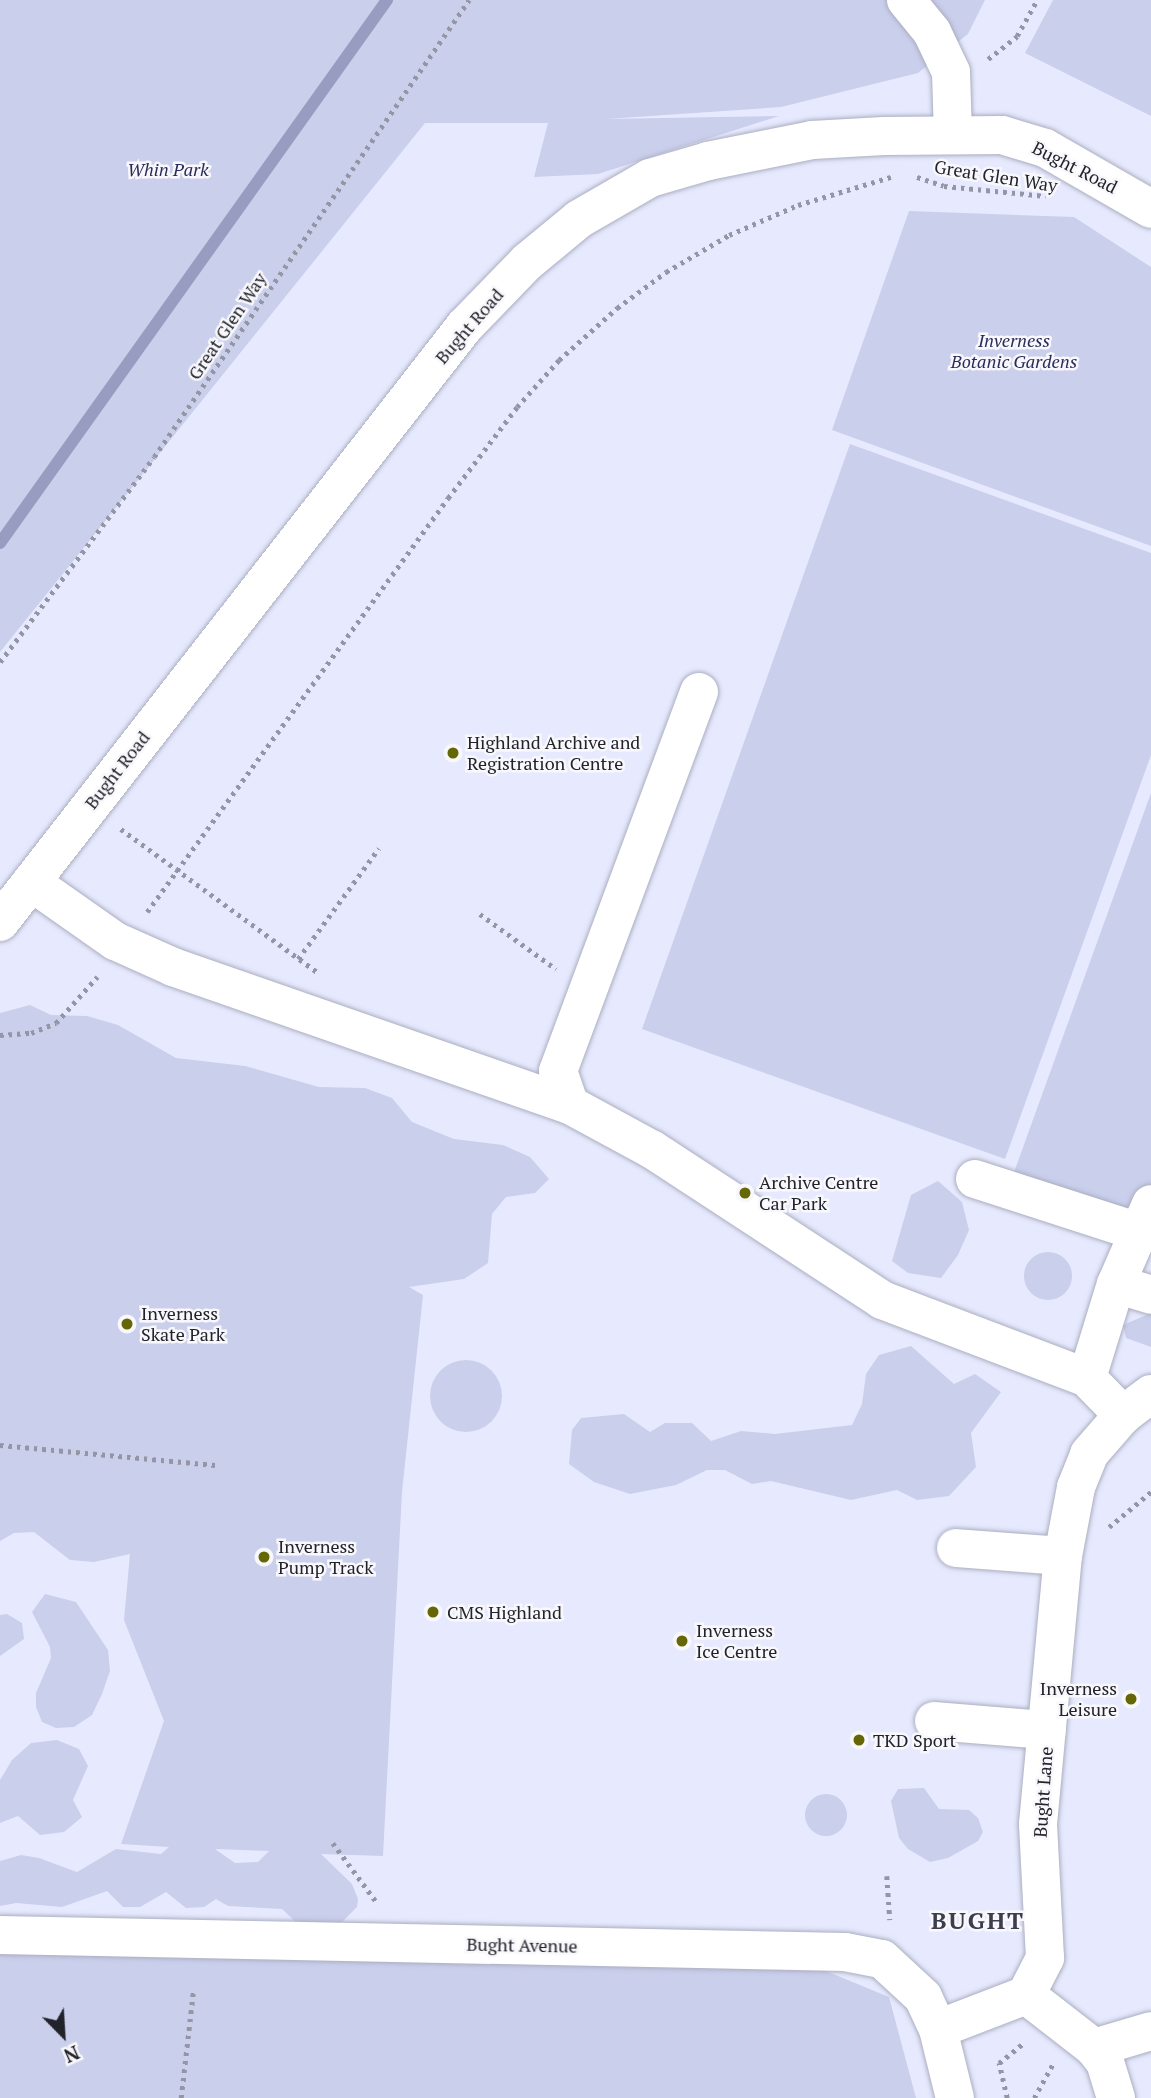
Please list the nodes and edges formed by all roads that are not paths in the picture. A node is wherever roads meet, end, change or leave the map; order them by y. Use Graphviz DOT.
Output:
graph roads {
  1 [pos="906,0"];
  2 [pos="953,135"];
  3 [pos="1151,208"];
  4 [pos="699,692"];
  5 [pos="31,882"];
  6 [pos="0,922"];
  7 [pos="570,1105"];
  8 [pos="975,1179"];
  9 [pos="1145,1218"];
  10 [pos="1134,1290"];
  11 [pos="1087,1378"];
  12 [pos="1137,1404"];
  13 [pos="956,1549"];
  14 [pos="1063,1556"];
  15 [pos="934,1721"];
  16 [pos="1047,1731"];
  17 [pos="0,1935"];
  18 [pos="1039,2006"];
  19 [pos="938,2029"];
  20 [pos="1151,2031"];
  21 [pos="1094,2048"];
  22 [pos="955,2098"];
  23 [pos="1116,2098"];
  1 -- 2 [label="street"];
  2 -- 3 [label="street, Bught Road"];
  2 -- 5 [label="street, Bught Road"];
  4 -- 7 [label="street"];
  5 -- 6 [label="street, Bught Road"];
  5 -- 7 [label="street"];
  7 -- 11 [label="street"];
  8 -- 9 [label="street"];
  9 -- 10 [label="street"];
  10 -- 11 [label="street"];
  11 -- 12 [label="street"];
  12 -- 14 [label="street, Bught Lane"];
  13 -- 14 [label="street"];
  14 -- 16 [label="street, Bught Lane"];
  15 -- 16 [label="street"];
  16 -- 18 [label="street, Bught Lane"];
  17 -- 19 [label="street, Bught Avenue"];
  18 -- 19 [label="street"];
  18 -- 21 [label="street"];
  19 -- 22 [label="street, Bught Avenue"];
  20 -- 21 [label="street"];
  21 -- 23 [label="street"];
}
